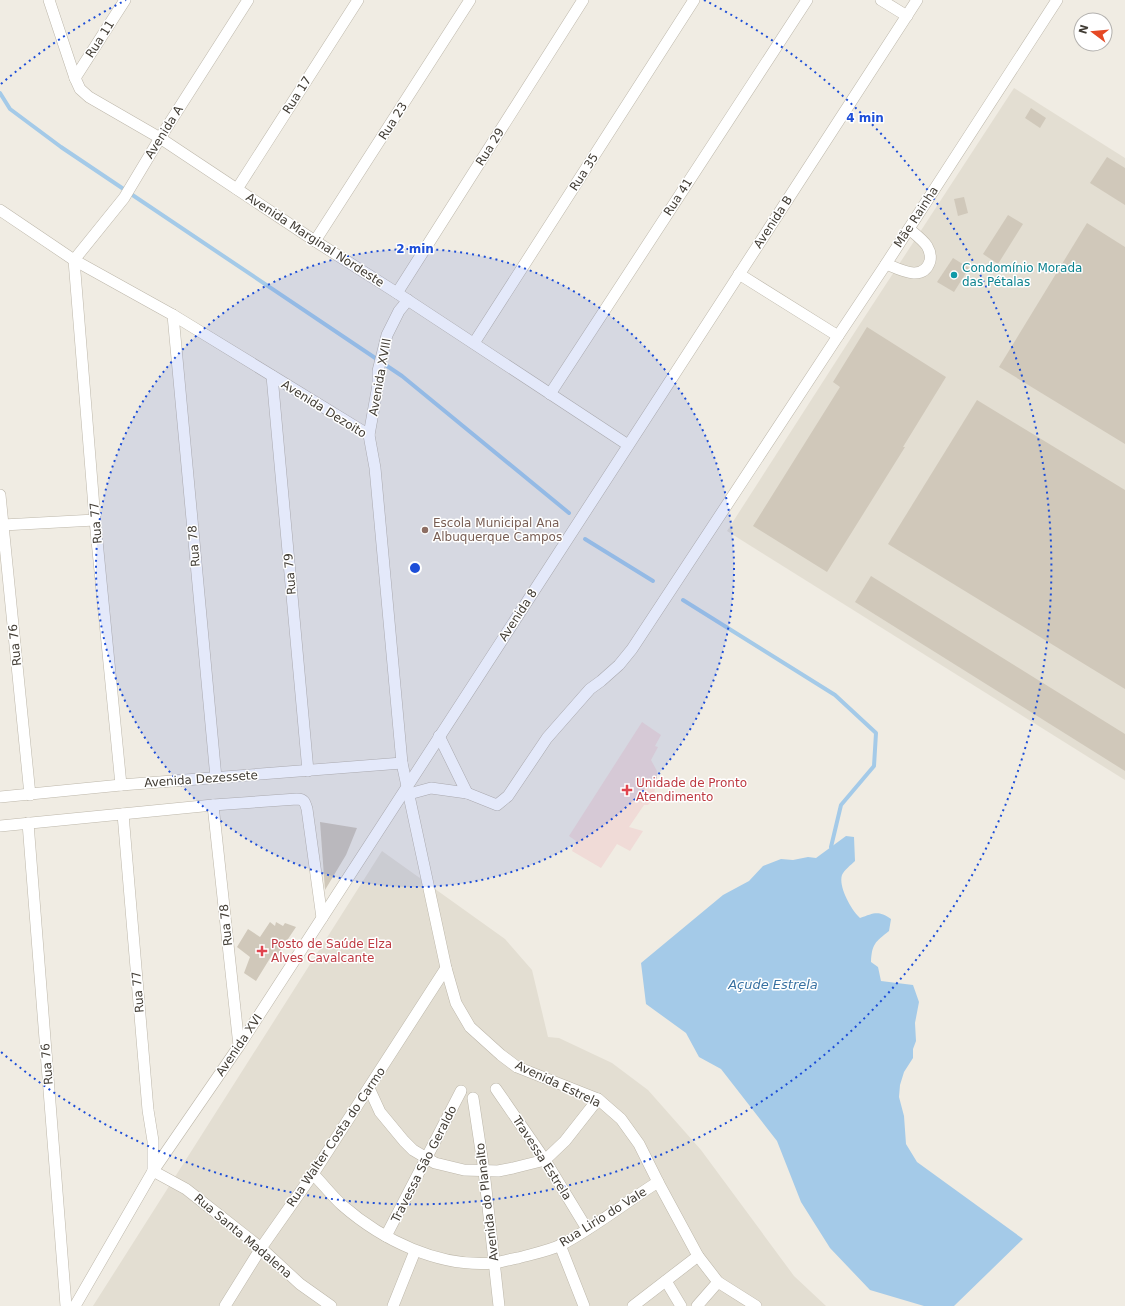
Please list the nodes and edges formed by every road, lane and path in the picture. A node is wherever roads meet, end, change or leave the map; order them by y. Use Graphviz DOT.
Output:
graph roads {
  1 [pos="49,0"];
  2 [pos="125,0"];
  3 [pos="248,0"];
  4 [pos="358,0"];
  5 [pos="470,0"];
  6 [pos="583,0"];
  7 [pos="694,0"];
  8 [pos="807,0"];
  9 [pos="882,0"];
  10 [pos="917,0"];
  11 [pos="1057,0"];
  12 [pos="907,16"];
  13 [pos="74,78"];
  14 [pos="160,138"];
  15 [pos="237,189"];
  16 [pos="0,210"];
  17 [pos="909,229"];
  18 [pos="315,241"];
  19 [pos="74,260"];
  20 [pos="886,264"];
  21 [pos="739,274"];
  22 [pos="397,293"];
  23 [pos="408,300"];
  24 [pos="173,314"];
  25 [pos="838,336"];
  26 [pos="474,343"];
  27 [pos="272,376"];
  28 [pos="550,394"];
  29 [pos="369,435"];
  30 [pos="628,444"];
  31 [pos="0,495"];
  32 [pos="95,520"];
  33 [pos="3,525"];
  34 [pos="440,736"];
  35 [pos="402,763"];
  36 [pos="308,771"];
  37 [pos="216,778"];
  38 [pos="121,785"];
  39 [pos="408,790"];
  40 [pos="467,793"];
  41 [pos="30,795"];
  42 [pos="0,797"];
  43 [pos="213,805"];
  44 [pos="123,814"];
  45 [pos="28,823"];
  46 [pos="0,826"];
  47 [pos="322,918"];
  48 [pos="446,968"];
  49 [pos="239,1046"];
  50 [pos="369,1088"];
  51 [pos="496,1089"];
  52 [pos="461,1091"];
  53 [pos="474,1098"];
  54 [pos="598,1099"];
  55 [pos="426,1159"];
  56 [pos="545,1160"];
  57 [pos="153,1171"];
  58 [pos="484,1171"];
  59 [pos="313,1174"];
  60 [pos="658,1182"];
  61 [pos="587,1229"];
  62 [pos="386,1236"];
  63 [pos="560,1245"];
  64 [pos="261,1248"];
  65 [pos="416,1251"];
  66 [pos="698,1256"];
  67 [pos="494,1263"];
  68 [pos="666,1281"];
  69 [pos="718,1282"];
  70 [pos="66,1306"];
  71 [pos="75,1306"];
  72 [pos="225,1306"];
  73 [pos="330,1306"];
  74 [pos="393,1306"];
  75 [pos="499,1306"];
  76 [pos="584,1306"];
  77 [pos="633,1306"];
  78 [pos="681,1306"];
  79 [pos="697,1306"];
  80 [pos="756,1306"];
  1 -- 13 [label="street, Avenida Marginal Nordeste"];
  2 -- 13 [label="street, Rua 11"];
  3 -- 14 [label="street, Avenida A"];
  4 -- 15 [label="street, Rua 17"];
  5 -- 18 [label="street, Rua 23"];
  6 -- 22 [label="street, Rua 29"];
  7 -- 26 [label="street, Rua 35"];
  8 -- 28 [label="street, Rua 41"];
  9 -- 12 [label="street"];
  10 -- 12 [label="street, Avenida B"];
  11 -- 17 [label="street, Mãe Rainha"];
  12 -- 21 [label="street, Avenida B"];
  13 -- 14 [label="street, Avenida Marginal Nordeste"];
  14 -- 15 [label="street, Avenida Marginal Nordeste"];
  14 -- 19 [label="street, Avenida A"];
  15 -- 18 [label="street, Avenida Marginal Nordeste"];
  16 -- 19 [label="street, Avenida Dezoito"];
  17 -- 20 [label="street, Mãe Rainha"];
  17 -- 20 [label="street"];
  18 -- 22 [label="street, Avenida Marginal Nordeste"];
  19 -- 24 [label="street, Avenida Dezoito"];
  19 -- 32 [label="street, Rua 77"];
  20 -- 25 [label="street, Mãe Rainha"];
  21 -- 25 [label="street"];
  21 -- 30 [label="street, Avenida B"];
  22 -- 23 [label="street, Avenida Marginal Nordeste"];
  23 -- 26 [label="street, Avenida Marginal Nordeste"];
  23 -- 29 [label="street, Avenida XVIII"];
  24 -- 27 [label="street, Avenida Dezoito"];
  24 -- 37 [label="street, Rua 78"];
  25 -- 40 [label="street, Mãe Rainha"];
  26 -- 28 [label="street, Avenida Marginal Nordeste"];
  27 -- 29 [label="street, Avenida Dezoito"];
  27 -- 36 [label="street, Rua 79"];
  28 -- 30 [label="street, Avenida Marginal Nordeste"];
  29 -- 35 [label="street, Avenida Dezoito"];
  30 -- 34 [label="street, Avenida 8"];
  31 -- 33 [label="street, Rua 76"];
  32 -- 33 [label="street"];
  32 -- 38 [label="street, Rua 77"];
  33 -- 41 [label="street, Rua 76"];
  34 -- 39 [label="street, Avenida 8"];
  34 -- 40 [label="street"];
  35 -- 36 [label="street, Avenida Dezessete"];
  35 -- 39 [label="street, Avenida Dezoito"];
  36 -- 37 [label="street, Avenida Dezessete"];
  37 -- 38 [label="street, Avenida Dezessete"];
  38 -- 41 [label="street, Avenida Dezessete"];
  39 -- 40 [label="street"];
  39 -- 47 [label="street, Avenida XVI"];
  39 -- 48 [label="street, Avenida Estrela"];
  41 -- 42 [label="street, Avenida Dezessete"];
  43 -- 44 [label="street"];
  43 -- 47 [label="street"];
  43 -- 49 [label="street, Rua 78"];
  44 -- 45 [label="street"];
  44 -- 57 [label="street, Rua 77"];
  45 -- 46 [label="street"];
  45 -- 70 [label="street, Rua 76"];
  47 -- 49 [label="street, Avenida XVI"];
  48 -- 50 [label="street, Rua Walter Costa do Carmo"];
  48 -- 54 [label="street, Avenida Estrela"];
  49 -- 57 [label="street, Avenida XVI"];
  50 -- 55 [label="street"];
  50 -- 59 [label="street, Rua Walter Costa do Carmo"];
  51 -- 56 [label="street, Travessa Estrela"];
  52 -- 55 [label="street, Travessa São Geraldo"];
  53 -- 58 [label="street, Avenida do Planalto"];
  54 -- 56 [label="street"];
  54 -- 60 [label="street, Avenida Estrela"];
  55 -- 58 [label="street"];
  55 -- 62 [label="street, Travessa São Geraldo"];
  56 -- 58 [label="street"];
  56 -- 61 [label="street, Travessa Estrela"];
  57 -- 64 [label="street, Rua Santa Madalena"];
  57 -- 71 [label="street, Avenida XVI"];
  58 -- 67 [label="street, Avenida do Planalto"];
  59 -- 62 [label="street, Rua Lirio do Vale"];
  59 -- 64 [label="street, Rua Walter Costa do Carmo"];
  60 -- 61 [label="street, Rua Lirio do Vale"];
  60 -- 66 [label="street, Avenida Estrela"];
  61 -- 63 [label="street, Rua Lirio do Vale"];
  62 -- 65 [label="street, Rua Lirio do Vale"];
  63 -- 67 [label="street, Rua Lirio do Vale"];
  63 -- 76 [label="street"];
  64 -- 72 [label="street, Rua Walter Costa do Carmo"];
  64 -- 73 [label="street, Rua Santa Madalena"];
  65 -- 67 [label="street, Rua Lirio do Vale"];
  65 -- 74 [label="street"];
  66 -- 68 [label="street"];
  66 -- 69 [label="street, Avenida Estrela"];
  67 -- 75 [label="street, Avenida do Planalto"];
  68 -- 77 [label="street"];
  68 -- 78 [label="street"];
  69 -- 79 [label="street"];
  69 -- 80 [label="street, Avenida Estrela"];
}
